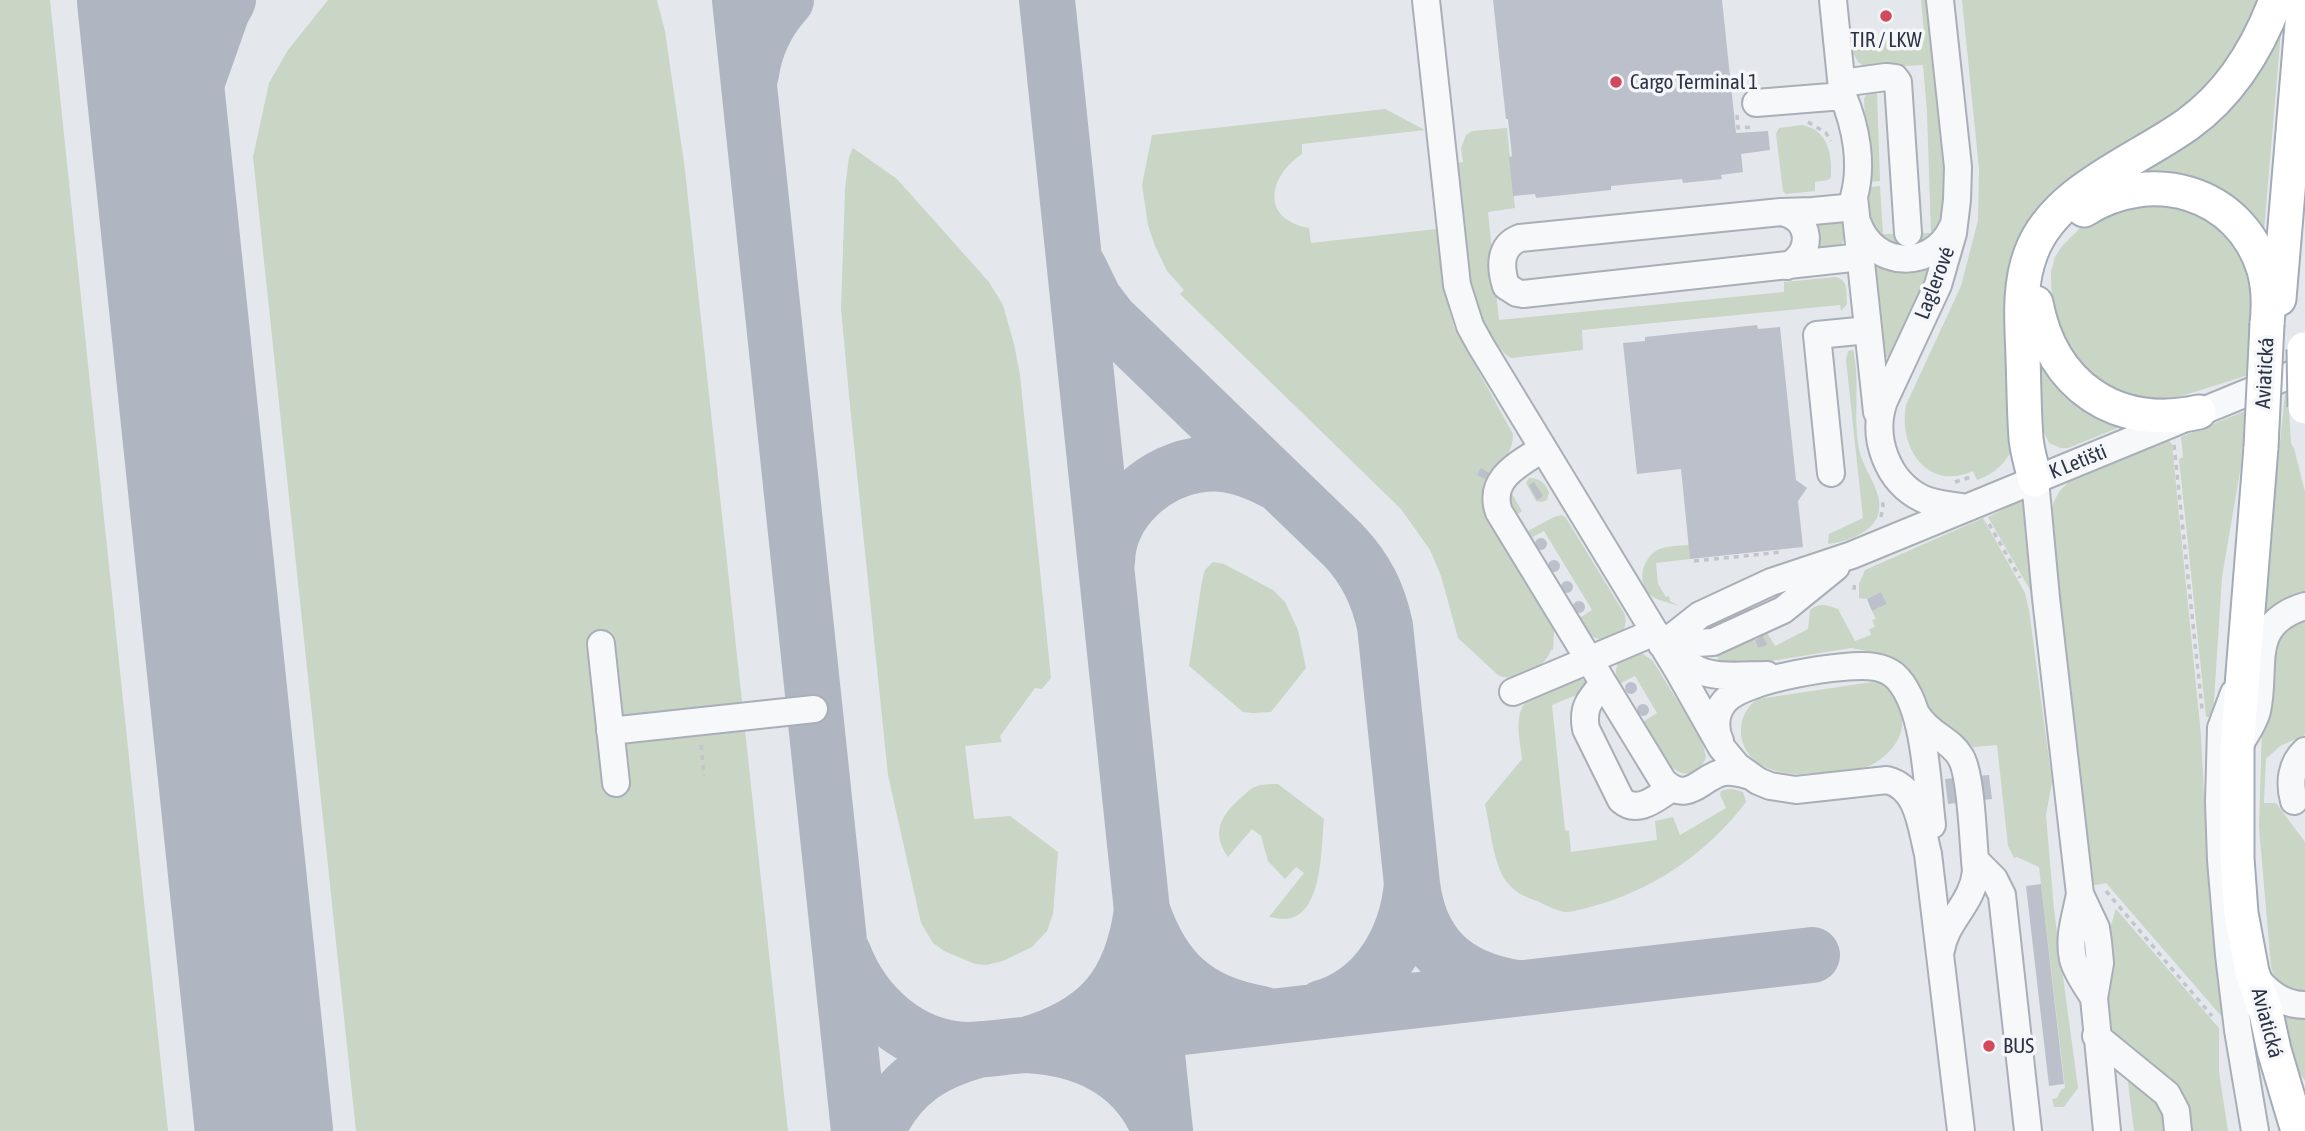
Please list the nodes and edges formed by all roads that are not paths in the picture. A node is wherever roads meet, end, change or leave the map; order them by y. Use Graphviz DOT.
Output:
graph roads {
  1 [pos="1426,0"];
  2 [pos="1833,0"];
  3 [pos="1940,0"];
  4 [pos="2276,0"];
  5 [pos="2304,0"];
  6 [pos="1843,89"];
  7 [pos="1751,110"];
  8 [pos="1855,207"];
  9 [pos="1781,212"];
  10 [pos="1955,217"];
  11 [pos="1908,233"];
  12 [pos="1861,257"];
  13 [pos="1787,266"];
  14 [pos="2036,303"];
  15 [pos="2267,324"];
  16 [pos="1868,330"];
  17 [pos="2305,339"];
  18 [pos="2305,369"];
  19 [pos="2305,407"];
  20 [pos="2199,412"];
  21 [pos="1879,431"];
  22 [pos="1542,449"];
  23 [pos="1831,473"];
  24 [pos="2035,480"];
  25 [pos="1966,508"];
  26 [pos="2305,606"];
  27 [pos="1658,638"];
  28 [pos="601,644"];
  29 [pos="1588,661"];
  30 [pos="2242,668"];
  31 [pos="1786,676"];
  32 [pos="1603,684"];
  33 [pos="1513,692"];
  34 [pos="814,709"];
  35 [pos="1916,713"];
  36 [pos="610,731"];
  37 [pos="1722,748"];
  38 [pos="2237,749"];
  39 [pos="2305,752"];
  40 [pos="1747,775"];
  41 [pos="2305,777"];
  42 [pos="616,783"];
  43 [pos="1667,785"];
  44 [pos="2294,801"];
  45 [pos="1928,854"];
  46 [pos="1975,860"];
  47 [pos="2002,895"];
  48 [pos="1969,898"];
  49 [pos="2241,913"];
  50 [pos="1940,957"];
  51 [pos="2252,972"];
  52 [pos="2305,1005"];
  53 [pos="2228,1027"];
  54 [pos="2096,1037"];
  55 [pos="1961,1131"];
  56 [pos="2028,1131"];
  57 [pos="2106,1131"];
  58 [pos="2178,1131"];
  59 [pos="2241,1131"];
  60 [pos="2255,1131"];
  61 [pos="2269,1131"];
  62 [pos="2298,1131"];
  1 -- 22 [label="street"];
  2 -- 6 [label="street"];
  3 -- 10 [label="street, Laglerové"];
  4 -- 24 [label="main road"];
  5 -- 15 [label="main road, Aviatická"];
  6 -- 7 [label="street"];
  6 -- 8 [label="street"];
  6 -- 11 [label="street"];
  8 -- 9 [label="street"];
  8 -- 10 [label="street"];
  8 -- 12 [label="street"];
  9 -- 13 [label="street"];
  9 -- 13 [label="street"];
  10 -- 21 [label="street, Laglerové"];
  12 -- 13 [label="street"];
  12 -- 16 [label="street"];
  14 -- 15 [label="main road"];
  14 -- 20 [label="main road"];
  14 -- 24 [label="main road"];
  15 -- 30 [label="main road, Aviatická, bridge"];
  16 -- 21 [label="street"];
  16 -- 23 [label="street"];
  17 -- 19 [label="main road, Aviatická, bridge"];
  18 -- 20 [label="street, K Letišti"];
  20 -- 24 [label="street, K Letišti"];
  21 -- 25 [label="street, Laglerové"];
  22 -- 27 [label="street"];
  22 -- 29 [label="street"];
  24 -- 25 [label="street, K Letišti"];
  24 -- 54 [label="street"];
  25 -- 27 [label="street, K Letišti"];
  26 -- 38 [label="street"];
  27 -- 29 [label="street, K Letišti"];
  27 -- 31 [label="street"];
  27 -- 37 [label="street"];
  28 -- 36 [label="street"];
  29 -- 32 [label="street"];
  29 -- 33 [label="street, K Letišti"];
  30 -- 38 [label="main road, Aviatická"];
  30 -- 53 [label="street"];
  31 -- 35 [label="street"];
  31 -- 37 [label="street"];
  32 -- 43 [label="street"];
  32 -- 43 [label="street"];
  34 -- 36 [label="street"];
  35 -- 45 [label="street"];
  35 -- 46 [label="street"];
  36 -- 42 [label="street"];
  37 -- 40 [label="street"];
  38 -- 49 [label="main road, Aviatická"];
  39 -- 41 [label="street"];
  39 -- 44 [label="street"];
  40 -- 43 [label="street"];
  40 -- 45 [label="street"];
  45 -- 50 [label="street"];
  46 -- 47 [label="street"];
  46 -- 48 [label="street"];
  47 -- 48 [label="street"];
  47 -- 56 [label="street"];
  48 -- 50 [label="street"];
  49 -- 51 [label="main road, Aviatická"];
  49 -- 61 [label="street"];
  50 -- 55 [label="street"];
  51 -- 52 [label="street"];
  51 -- 62 [label="main road, Aviatická"];
  53 -- 59 [label="street"];
  53 -- 60 [label="street"];
  54 -- 57 [label="street"];
  54 -- 58 [label="street"];
}
